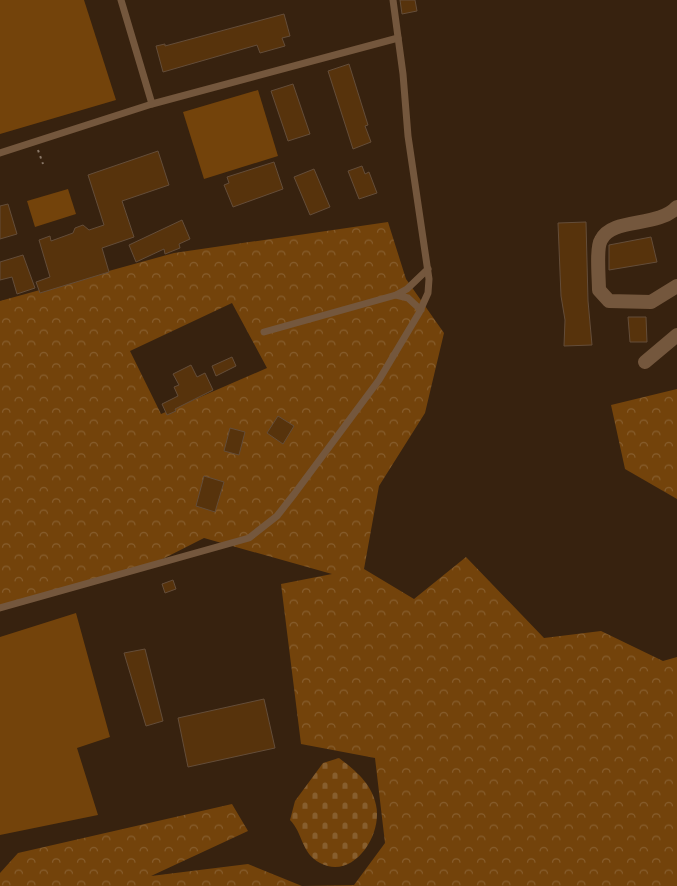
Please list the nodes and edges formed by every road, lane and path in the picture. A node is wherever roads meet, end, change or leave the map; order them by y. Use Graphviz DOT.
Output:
graph roads {
  1 [pos="121,0"];
  2 [pos="393,0"];
  3 [pos="398,38"];
  4 [pos="152,104"];
  5 [pos="36,143"];
  6 [pos="0,153"];
  7 [pos="42,164"];
  8 [pos="677,207"];
  9 [pos="428,269"];
  10 [pos="677,286"];
  11 [pos="396,295"];
  12 [pos="420,310"];
  13 [pos="264,332"];
  14 [pos="677,335"];
  15 [pos="645,362"];
  16 [pos="0,608"];
  1 -- 4 [label="lane"];
  2 -- 3 [label="lane"];
  3 -- 4 [label="lane"];
  3 -- 9 [label="lane"];
  4 -- 5 [label="lane"];
  5 -- 6 [label="lane"];
  5 -- 7 [label="path"];
  8 -- 10 [label="street"];
  9 -- 11 [label="lane"];
  9 -- 12 [label="lane"];
  11 -- 12 [label="lane"];
  11 -- 13 [label="lane"];
  12 -- 16 [label="lane"];
  14 -- 15 [label="street"];
}
